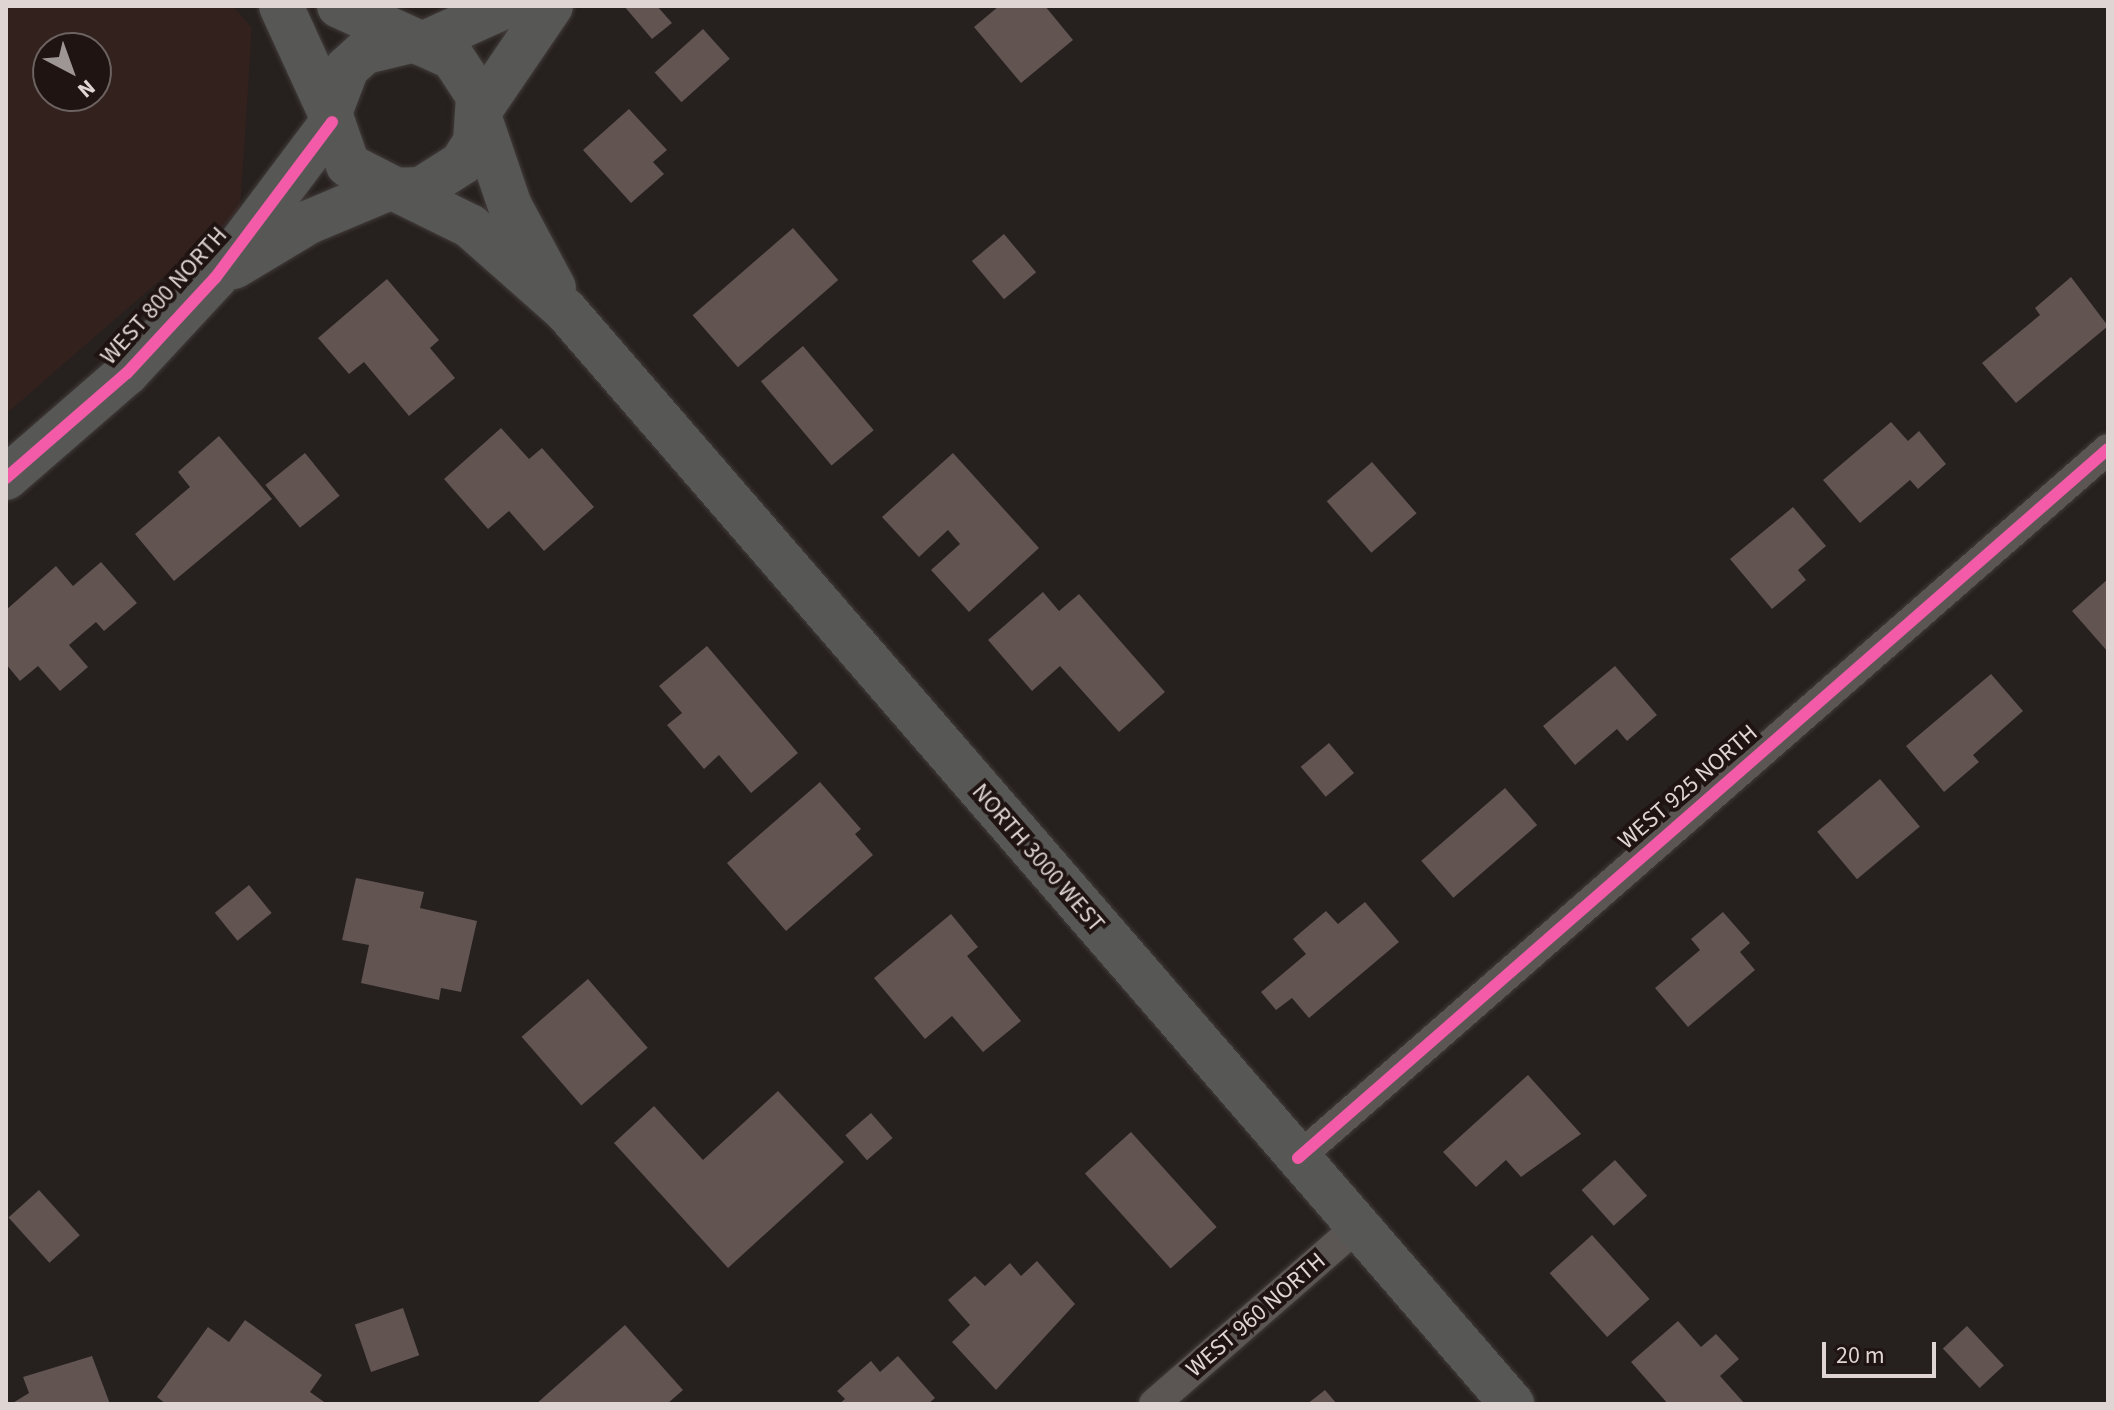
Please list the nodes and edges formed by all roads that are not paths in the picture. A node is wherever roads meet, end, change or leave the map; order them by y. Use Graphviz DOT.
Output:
graph roads {
  1 [pos="281,6"];
  2 [pos="339,6"];
  3 [pos="506,6"];
  4 [pos="551,6"];
  5 [pos="417,42"];
  6 [pos="480,115"];
  7 [pos="331,118"];
  8 [pos="393,189"];
  9 [pos="215,278"];
  10 [pos="566,311"];
  11 [pos="2108,449"];
  12 [pos="6,478"];
  13 [pos="1298,1158"];
  14 [pos="1357,1227"];
  15 [pos="1154,1404"];
  16 [pos="1512,1404"];
  1 -- 7 [label="main road"];
  2 -- 5 [label="main road"];
  3 -- 5 [label="main road"];
  4 -- 6 [label="main road"];
  5 -- 6 [label="main road"];
  5 -- 7 [label="main road"];
  6 -- 8 [label="main road"];
  6 -- 10 [label="main road, NORTH 3000 WEST"];
  7 -- 8 [label="main road"];
  7 -- 9 [label="main road, WEST 800 NORTH"];
  8 -- 9 [label="main road, WEST 800 NORTH"];
  8 -- 10 [label="main road, NORTH 3000 WEST"];
  9 -- 12 [label="main road, WEST 800 NORTH"];
  10 -- 13 [label="main road, NORTH 3000 WEST"];
  11 -- 13 [label="street, WEST 925 NORTH"];
  13 -- 14 [label="main road, NORTH 3000 WEST"];
  14 -- 15 [label="street, WEST 960 NORTH"];
  14 -- 16 [label="main road, NORTH 3000 WEST"];
}
